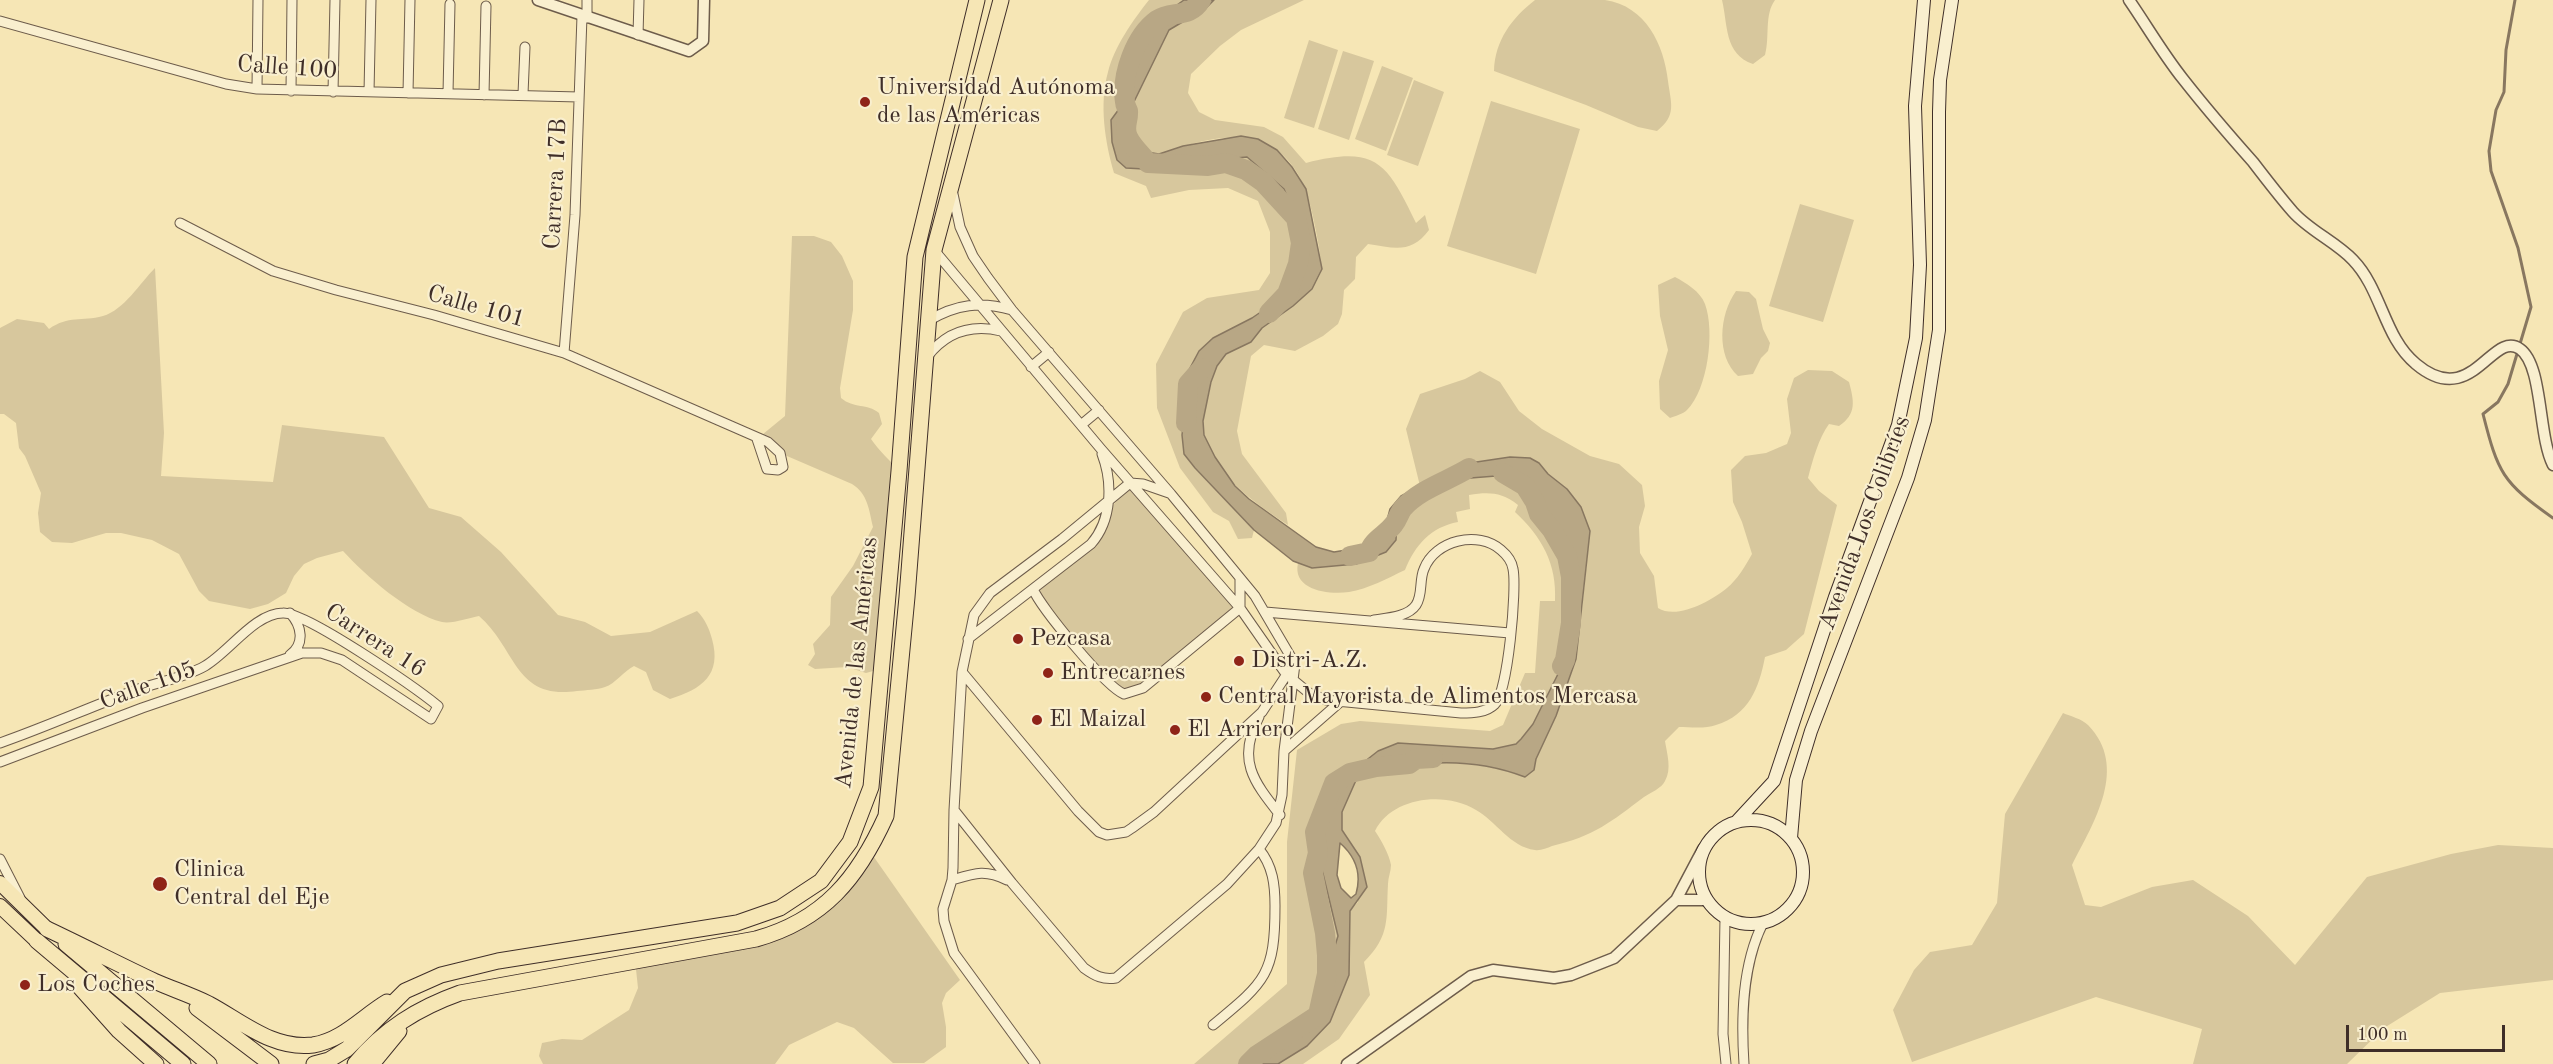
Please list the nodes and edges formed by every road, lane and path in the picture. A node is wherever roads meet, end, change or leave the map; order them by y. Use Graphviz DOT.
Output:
graph roads {
  1 [pos="258,0"];
  2 [pos="292,0"];
  3 [pos="335,0"];
  4 [pos="371,0"];
  5 [pos="410,0"];
  6 [pos="538,0"];
  7 [pos="587,0"];
  8 [pos="639,0"];
  9 [pos="704,0"];
  10 [pos="977,0"];
  11 [pos="1001,0"];
  12 [pos="1924,0"];
  13 [pos="1952,0"];
  14 [pos="2129,0"];
  15 [pos="450,4"];
  16 [pos="486,6"];
  17 [pos="585,17"];
  18 [pos="0,21"];
  19 [pos="638,35"];
  20 [pos="525,47"];
  21 [pos="257,89"];
  22 [pos="291,91"];
  23 [pos="333,92"];
  24 [pos="369,92"];
  25 [pos="408,93"];
  26 [pos="448,93"];
  27 [pos="524,94"];
  28 [pos="484,95"];
  29 [pos="579,97"];
  30 [pos="951,183"];
  31 [pos="180,223"];
  32 [pos="920,231"];
  33 [pos="934,250"];
  34 [pos="979,304"];
  35 [pos="1012,310"];
  36 [pos="928,321"];
  37 [pos="1001,331"];
  38 [pos="910,349"];
  39 [pos="1049,352"];
  40 [pos="564,354"];
  41 [pos="926,359"];
  42 [pos="1031,367"];
  43 [pos="1099,410"];
  44 [pos="1081,425"];
  45 [pos="2543,436"];
  46 [pos="758,439"];
  47 [pos="2553,442"];
  48 [pos="1101,449"];
  49 [pos="2553,465"];
  50 [pos="1130,483"];
  51 [pos="1171,494"];
  52 [pos="1107,502"];
  53 [pos="1106,515"];
  54 [pos="1240,579"];
  55 [pos="1033,589"];
  56 [pos="1240,608"];
  57 [pos="1265,612"];
  58 [pos="290,614"];
  59 [pos="1374,621"];
  60 [pos="1510,633"];
  61 [pos="968,639"];
  62 [pos="311,652"];
  63 [pos="285,658"];
  64 [pos="1295,664"];
  65 [pos="962,672"];
  66 [pos="1286,674"];
  67 [pos="1293,682"];
  68 [pos="136,690"];
  69 [pos="1340,702"];
  70 [pos="142,708"];
  71 [pos="1262,712"];
  72 [pos="0,743"];
  73 [pos="1284,751"];
  74 [pos="0,762"];
  75 [pos="954,810"];
  76 [pos="1280,815"];
  77 [pos="1737,821"];
  78 [pos="1791,838"];
  79 [pos="1259,849"];
  80 [pos="1703,849"];
  81 [pos="0,859"];
  82 [pos="952,880"];
  83 [pos="0,883"];
  84 [pos="1012,883"];
  85 [pos="1676,900"];
  86 [pos="1706,900"];
  87 [pos="0,906"];
  88 [pos="25,908"];
  89 [pos="1725,918"];
  90 [pos="1763,923"];
  91 [pos="47,928"];
  92 [pos="37,941"];
  93 [pos="155,981"];
  94 [pos="405,991"];
  95 [pos="420,1010"];
  96 [pos="1214,1025"];
  97 [pos="156,1064"];
  98 [pos="183,1064"];
  99 [pos="209,1064"];
  100 [pos="271,1064"];
  101 [pos="314,1064"];
  102 [pos="355,1064"];
  103 [pos="372,1064"];
  104 [pos="1035,1064"];
  105 [pos="1347,1064"];
  106 [pos="1726,1064"];
  107 [pos="1744,1064"];
  1 -- 21 [label="street"];
  2 -- 22 [label="street"];
  3 -- 23 [label="street"];
  4 -- 24 [label="street"];
  5 -- 25 [label="street"];
  6 -- 17 [label="street"];
  7 -- 17 [label="street, Carrera 17B"];
  8 -- 19 [label="street"];
  9 -- 19 [label="street"];
  10 -- 32 [label="highway, Avenida de las Américas"];
  11 -- 30 [label="highway, Avenida de las Américas"];
  12 -- 77 [label="main road, Avenida Los Colibríes"];
  13 -- 78 [label="main road, Avenida Los Colibríes"];
  14 -- 45 [label="street"];
  15 -- 26 [label="street"];
  16 -- 28 [label="street"];
  17 -- 19 [label="street"];
  17 -- 29 [label="street, Carrera 17B"];
  18 -- 21 [label="street, Calle 100"];
  20 -- 27 [label="street"];
  21 -- 22 [label="street, Calle 100"];
  22 -- 23 [label="street, Calle 100"];
  23 -- 24 [label="street, Calle 100"];
  24 -- 25 [label="street, Calle 100"];
  25 -- 26 [label="street, Calle 100"];
  26 -- 28 [label="street, Calle 100"];
  27 -- 28 [label="street, Calle 100"];
  27 -- 29 [label="street, Calle 100"];
  29 -- 40 [label="street, Carrera 17B"];
  30 -- 33 [label="highway, Avenida de las Américas"];
  30 -- 35 [label="street"];
  31 -- 40 [label="street, Calle 101"];
  32 -- 33 [label="highway"];
  32 -- 38 [label="highway, Avenida de las Américas"];
  33 -- 34 [label="street"];
  33 -- 36 [label="highway, Avenida de las Américas"];
  34 -- 35 [label="street"];
  34 -- 36 [label="street"];
  34 -- 37 [label="street"];
  35 -- 39 [label="street"];
  36 -- 38 [label="highway"];
  36 -- 41 [label="highway, Avenida de las Américas"];
  37 -- 41 [label="street"];
  37 -- 42 [label="street"];
  38 -- 94 [label="highway, Avenida de las Américas"];
  39 -- 42 [label="street"];
  39 -- 43 [label="street"];
  40 -- 46 [label="street, Calle 101"];
  41 -- 95 [label="highway, Avenida de las Américas"];
  42 -- 44 [label="street"];
  43 -- 44 [label="street"];
  43 -- 51 [label="street"];
  44 -- 48 [label="street"];
  45 -- 47 [label="street"];
  45 -- 49 [label="street"];
  48 -- 50 [label="street"];
  48 -- 52 [label="street"];
  50 -- 51 [label="street"];
  50 -- 52 [label="street"];
  50 -- 53 [label="street"];
  50 -- 56 [label="street"];
  51 -- 54 [label="street"];
  52 -- 53 [label="street"];
  52 -- 61 [label="street"];
  53 -- 55 [label="street"];
  54 -- 56 [label="street"];
  54 -- 57 [label="street"];
  55 -- 56 [label="street"];
  55 -- 61 [label="street"];
  56 -- 66 [label="street"];
  57 -- 59 [label="street"];
  57 -- 64 [label="street"];
  58 -- 62 [label="street, Carrera 16"];
  58 -- 63 [label="street"];
  58 -- 68 [label="street, Calle 105"];
  59 -- 60 [label="street"];
  59 -- 60 [label="street"];
  60 -- 69 [label="street"];
  61 -- 65 [label="street"];
  62 -- 63 [label="street, Calle 105"];
  63 -- 70 [label="street, Calle 105"];
  64 -- 66 [label="street"];
  64 -- 67 [label="street"];
  65 -- 71 [label="street"];
  65 -- 75 [label="street"];
  66 -- 67 [label="street"];
  66 -- 71 [label="street"];
  67 -- 69 [label="street"];
  67 -- 73 [label="street"];
  68 -- 70 [label="street"];
  68 -- 72 [label="street, Calle 105"];
  69 -- 73 [label="street"];
  70 -- 74 [label="street, Calle 105"];
  71 -- 76 [label="street"];
  73 -- 76 [label="street"];
  75 -- 82 [label="street"];
  75 -- 84 [label="street"];
  76 -- 79 [label="street"];
  77 -- 78 [label="main road"];
  77 -- 80 [label="main road"];
  78 -- 90 [label="main road"];
  79 -- 84 [label="street"];
  79 -- 96 [label="street"];
  80 -- 85 [label="street"];
  80 -- 86 [label="main road"];
  81 -- 88 [label="street"];
  82 -- 84 [label="street"];
  82 -- 104 [label="street"];
  83 -- 88 [label="main road"];
  85 -- 86 [label="street"];
  85 -- 105 [label="street"];
  86 -- 89 [label="main road"];
  87 -- 92 [label="main road"];
  88 -- 91 [label="main road"];
  89 -- 90 [label="main road"];
  89 -- 106 [label="street"];
  90 -- 107 [label="street"];
  91 -- 93 [label="highway"];
  91 -- 99 [label="highway"];
  92 -- 97 [label="highway"];
  92 -- 98 [label="highway"];
  93 -- 94 [label="highway"];
  93 -- 100 [label="highway"];
  94 -- 101 [label="highway, Avenida de las Américas"];
  95 -- 102 [label="highway, Avenida de las Américas"];
  95 -- 103 [label="highway"];
}
